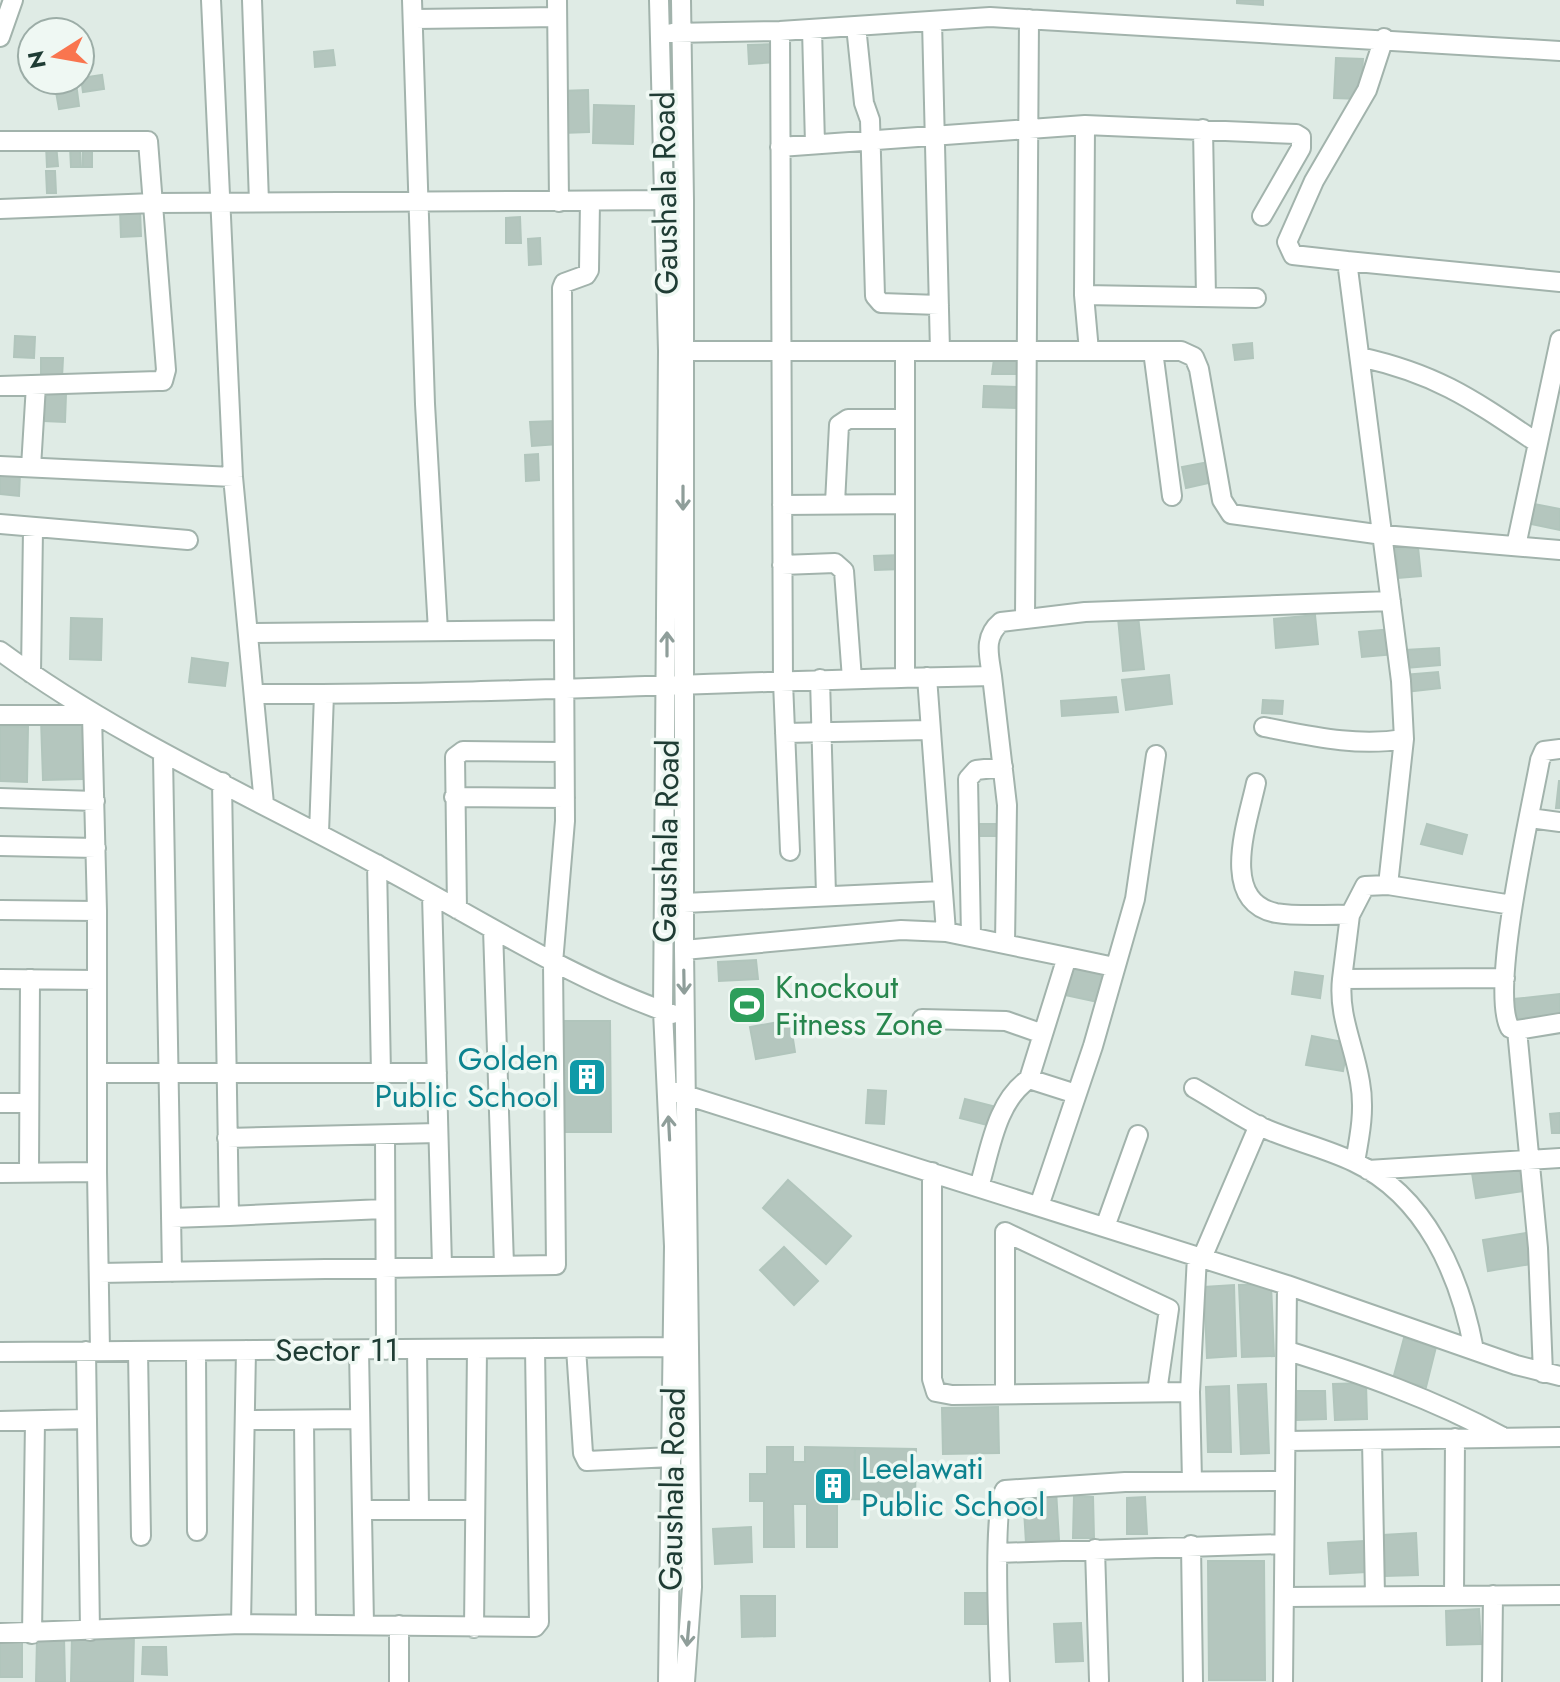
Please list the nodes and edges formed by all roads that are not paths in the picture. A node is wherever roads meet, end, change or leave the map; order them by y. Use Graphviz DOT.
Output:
graph roads {
  1 [pos="13,0"];
  2 [pos="211,0"];
  3 [pos="252,0"];
  4 [pos="659,0"];
  5 [pos="681,0"];
  6 [pos="1070,0"];
  7 [pos="557,8"];
  8 [pos="413,10"];
  9 [pos="1029,19"];
  10 [pos="1068,20"];
  11 [pos="932,21"];
  12 [pos="856,26"];
  13 [pos="812,29"];
  14 [pos="780,31"];
  15 [pos="660,33"];
  16 [pos="681,33"];
  17 [pos="0,37"];
  18 [pos="1384,38"];
  19 [pos="1560,51"];
  20 [pos="1085,125"];
  21 [pos="1028,129"];
  22 [pos="1203,129"];
  23 [pos="934,136"];
  24 [pos="871,140"];
  25 [pos="0,141"];
  26 [pos="815,144"];
  27 [pos="780,147"];
  28 [pos="675,200"];
  29 [pos="590,201"];
  30 [pos="222,202"];
  31 [pos="259,202"];
  32 [pos="418,202"];
  33 [pos="559,202"];
  34 [pos="154,203"];
  35 [pos="0,209"];
  36 [pos="1262,216"];
  37 [pos="1347,261"];
  38 [pos="1560,282"];
  39 [pos="1084,295"];
  40 [pos="1206,297"];
  41 [pos="1256,298"];
  42 [pos="939,305"];
  43 [pos="1560,340"];
  44 [pos="781,350"];
  45 [pos="675,351"];
  46 [pos="905,351"];
  47 [pos="940,351"];
  48 [pos="1089,351"];
  49 [pos="1153,351"];
  50 [pos="1026,352"];
  51 [pos="1360,357"];
  52 [pos="36,385"];
  53 [pos="0,386"];
  54 [pos="905,419"];
  55 [pos="1536,442"];
  56 [pos="0,466"];
  57 [pos="31,467"];
  58 [pos="233,477"];
  59 [pos="1172,496"];
  60 [pos="835,503"];
  61 [pos="905,504"];
  62 [pos="782,505"];
  63 [pos="0,524"];
  64 [pos="33,529"];
  65 [pos="1383,535"];
  66 [pos="188,540"];
  67 [pos="1516,546"];
  68 [pos="1560,550"];
  69 [pos="782,565"];
  70 [pos="1391,601"];
  71 [pos="1025,619"];
  72 [pos="562,630"];
  73 [pos="438,631"];
  74 [pos="248,633"];
  75 [pos="1,651"];
  76 [pos="31,673"];
  77 [pos="992,676"];
  78 [pos="905,677"];
  79 [pos="927,677"];
  80 [pos="820,679"];
  81 [pos="852,679"];
  82 [pos="783,682"];
  83 [pos="676,683"];
  84 [pos="563,690"];
  85 [pos="254,694"];
  86 [pos="324,694"];
  87 [pos="0,715"];
  88 [pos="92,715"];
  89 [pos="1264,727"];
  90 [pos="929,730"];
  91 [pos="785,733"];
  92 [pos="822,734"];
  93 [pos="1404,739"];
  94 [pos="1560,749"];
  95 [pos="564,752"];
  96 [pos="1156,755"];
  97 [pos="163,756"];
  98 [pos="1003,767"];
  99 [pos="222,782"];
  100 [pos="1256,783"];
  101 [pos="454,797"];
  102 [pos="0,798"];
  103 [pos="565,798"];
  104 [pos="95,801"];
  105 [pos="264,804"];
  106 [pos="1530,818"];
  107 [pos="1560,822"];
  108 [pos="319,833"];
  109 [pos="0,846"];
  110 [pos="96,848"];
  111 [pos="790,851"];
  112 [pos="377,864"];
  113 [pos="1388,885"];
  114 [pos="942,891"];
  115 [pos="432,895"];
  116 [pos="826,895"];
  117 [pos="684,903"];
  118 [pos="1512,905"];
  119 [pos="457,909"];
  120 [pos="0,910"];
  121 [pos="97,911"];
  122 [pos="1350,915"];
  123 [pos="493,929"];
  124 [pos="946,932"];
  125 [pos="971,936"];
  126 [pos="1005,943"];
  127 [pos="684,950"];
  128 [pos="1067,957"];
  129 [pos="553,963"];
  130 [pos="1114,967"];
  131 [pos="1505,978"];
  132 [pos="0,979"];
  133 [pos="30,979"];
  134 [pos="1342,979"];
  135 [pos="97,980"];
  136 [pos="663,1011"];
  137 [pos="684,1018"];
  138 [pos="922,1019"];
  139 [pos="1560,1023"];
  140 [pos="1517,1030"];
  141 [pos="1043,1034"];
  142 [pos="225,1071"];
  143 [pos="97,1073"];
  144 [pos="169,1073"];
  145 [pos="437,1073"];
  146 [pos="381,1074"];
  147 [pos="1029,1079"];
  148 [pos="1194,1088"];
  149 [pos="676,1092"];
  150 [pos="1076,1094"];
  151 [pos="0,1103"];
  152 [pos="29,1103"];
  153 [pos="1259,1125"];
  154 [pos="438,1133"];
  155 [pos="1138,1135"];
  156 [pos="385,1136"];
  157 [pos="227,1138"];
  158 [pos="1531,1158"];
  159 [pos="1560,1158"];
  160 [pos="1362,1166"];
  161 [pos="29,1172"];
  162 [pos="97,1172"];
  163 [pos="932,1172"];
  164 [pos="0,1173"];
  165 [pos="979,1187"];
  166 [pos="1039,1206"];
  167 [pos="383,1209"];
  168 [pos="229,1216"];
  169 [pos="171,1218"];
  170 [pos="1105,1227"];
  171 [pos="1199,1257"];
  172 [pos="504,1265"];
  173 [pos="442,1266"];
  174 [pos="384,1267"];
  175 [pos="172,1272"];
  176 [pos="99,1273"];
  177 [pos="1287,1285"];
  178 [pos="674,1347"];
  179 [pos="535,1348"];
  180 [pos="576,1348"];
  181 [pos="417,1349"];
  182 [pos="246,1350"];
  183 [pos="359,1350"];
  184 [pos="386,1350"];
  185 [pos="1474,1350"];
  186 [pos="93,1351"];
  187 [pos="138,1351"];
  188 [pos="196,1351"];
  189 [pos="477,1351"];
  190 [pos="1288,1351"];
  191 [pos="0,1352"];
  192 [pos="1552,1374"];
  193 [pos="1157,1392"];
  194 [pos="1190,1392"];
  195 [pos="1005,1394"];
  196 [pos="87,1419"];
  197 [pos="360,1419"];
  198 [pos="246,1420"];
  199 [pos="304,1420"];
  200 [pos="0,1421"];
  201 [pos="35,1421"];
  202 [pos="1560,1437"];
  203 [pos="1455,1438"];
  204 [pos="1503,1438"];
  205 [pos="1372,1440"];
  206 [pos="1287,1441"];
  207 [pos="672,1457"];
  208 [pos="1192,1481"];
  209 [pos="1284,1481"];
  210 [pos="362,1510"];
  211 [pos="419,1510"];
  212 [pos="475,1510"];
  213 [pos="197,1531"];
  214 [pos="141,1536"];
  215 [pos="1283,1544"];
  216 [pos="1191,1545"];
  217 [pos="1095,1549"];
  218 [pos="998,1553"];
  219 [pos="1375,1595"];
  220 [pos="1493,1595"];
  221 [pos="1560,1595"];
  222 [pos="1454,1596"];
  223 [pos="1286,1597"];
  224 [pos="241,1624"];
  225 [pos="306,1624"];
  226 [pos="364,1624"];
  227 [pos="399,1625"];
  228 [pos="474,1628"];
  229 [pos="90,1631"];
  230 [pos="0,1633"];
  231 [pos="32,1634"];
  232 [pos="1099,1680"];
  233 [pos="399,1682"];
  234 [pos="668,1682"];
  235 [pos="685,1682"];
  236 [pos="1000,1682"];
  237 [pos="1193,1682"];
  238 [pos="1283,1682"];
  239 [pos="1492,1682"];
  1 -- 17 [label="street"];
  2 -- 30 [label="street"];
  3 -- 31 [label="street"];
  4 -- 15 [label="street, Gaushala Road"];
  5 -- 16 [label="street, Gaushala Road"];
  6 -- 10 [label="street"];
  7 -- 8 [label="street"];
  7 -- 33 [label="street"];
  8 -- 32 [label="street"];
  9 -- 10 [label="street"];
  9 -- 11 [label="street"];
  9 -- 21 [label="street"];
  10 -- 18 [label="street"];
  11 -- 12 [label="street"];
  11 -- 23 [label="street"];
  12 -- 13 [label="street"];
  12 -- 24 [label="street"];
  13 -- 14 [label="street"];
  13 -- 26 [label="street"];
  14 -- 16 [label="street"];
  14 -- 27 [label="street"];
  15 -- 16 [label="street"];
  15 -- 28 [label="street, Gaushala Road"];
  16 -- 28 [label="street, Gaushala Road"];
  18 -- 19 [label="street"];
  18 -- 37 [label="street"];
  20 -- 21 [label="street"];
  20 -- 22 [label="street"];
  20 -- 39 [label="street"];
  21 -- 23 [label="street"];
  21 -- 50 [label="street"];
  22 -- 36 [label="street"];
  22 -- 40 [label="street"];
  23 -- 24 [label="street"];
  23 -- 42 [label="street"];
  24 -- 26 [label="street"];
  24 -- 42 [label="street"];
  25 -- 34 [label="street"];
  26 -- 27 [label="street"];
  27 -- 44 [label="street"];
  28 -- 29 [label="street"];
  28 -- 45 [label="street, Gaushala Road"];
  29 -- 33 [label="street"];
  29 -- 72 [label="street"];
  30 -- 31 [label="street"];
  30 -- 34 [label="street"];
  30 -- 58 [label="street"];
  31 -- 32 [label="street"];
  32 -- 33 [label="street"];
  32 -- 73 [label="street"];
  34 -- 35 [label="street"];
  34 -- 52 [label="street"];
  37 -- 38 [label="street"];
  37 -- 51 [label="street"];
  39 -- 40 [label="street"];
  39 -- 48 [label="street"];
  40 -- 41 [label="street"];
  42 -- 47 [label="street"];
  43 -- 55 [label="street"];
  44 -- 45 [label="street"];
  44 -- 46 [label="street"];
  44 -- 62 [label="street"];
  45 -- 83 [label="street, Gaushala Road"];
  46 -- 47 [label="street"];
  46 -- 54 [label="street"];
  47 -- 50 [label="street"];
  48 -- 49 [label="street"];
  48 -- 50 [label="street"];
  49 -- 59 [label="street"];
  49 -- 65 [label="street"];
  50 -- 71 [label="street"];
  51 -- 55 [label="street"];
  51 -- 65 [label="street"];
  52 -- 53 [label="street"];
  52 -- 57 [label="street"];
  54 -- 60 [label="street"];
  54 -- 61 [label="street"];
  55 -- 67 [label="street"];
  56 -- 57 [label="street"];
  57 -- 58 [label="street"];
  58 -- 74 [label="street"];
  60 -- 61 [label="street"];
  60 -- 62 [label="street"];
  61 -- 78 [label="street"];
  62 -- 69 [label="street"];
  63 -- 64 [label="street"];
  64 -- 66 [label="street"];
  64 -- 76 [label="street"];
  65 -- 67 [label="street"];
  65 -- 70 [label="street"];
  67 -- 68 [label="street"];
  69 -- 81 [label="street"];
  69 -- 82 [label="street"];
  70 -- 71 [label="street"];
  70 -- 93 [label="street"];
  71 -- 77 [label="street"];
  72 -- 73 [label="street"];
  72 -- 84 [label="street"];
  73 -- 74 [label="street"];
  74 -- 85 [label="street"];
  75 -- 76 [label="street"];
  76 -- 88 [label="street"];
  77 -- 79 [label="street"];
  77 -- 98 [label="street"];
  78 -- 79 [label="street"];
  78 -- 81 [label="street"];
  79 -- 90 [label="street"];
  80 -- 81 [label="street"];
  80 -- 82 [label="street"];
  80 -- 92 [label="street"];
  82 -- 83 [label="street"];
  82 -- 91 [label="street"];
  83 -- 84 [label="street"];
  83 -- 117 [label="street, Gaushala Road"];
  83 -- 136 [label="street, Gaushala Road"];
  84 -- 86 [label="street"];
  84 -- 95 [label="street"];
  85 -- 86 [label="street"];
  85 -- 105 [label="street"];
  86 -- 108 [label="street"];
  87 -- 88 [label="street"];
  88 -- 97 [label="street"];
  88 -- 104 [label="street"];
  89 -- 93 [label="street"];
  90 -- 92 [label="street"];
  90 -- 114 [label="street"];
  91 -- 92 [label="street"];
  91 -- 111 [label="street"];
  92 -- 116 [label="street"];
  93 -- 113 [label="street"];
  94 -- 106 [label="street"];
  95 -- 101 [label="street"];
  95 -- 103 [label="street"];
  96 -- 130 [label="street"];
  97 -- 99 [label="street"];
  97 -- 144 [label="street"];
  98 -- 125 [label="street"];
  98 -- 126 [label="street"];
  99 -- 105 [label="street"];
  99 -- 142 [label="street"];
  100 -- 122 [label="street"];
  101 -- 103 [label="street"];
  101 -- 119 [label="street"];
  102 -- 104 [label="street"];
  103 -- 129 [label="street"];
  104 -- 110 [label="street"];
  105 -- 108 [label="street"];
  106 -- 107 [label="street"];
  106 -- 118 [label="street"];
  108 -- 112 [label="street"];
  109 -- 110 [label="street"];
  110 -- 121 [label="street"];
  112 -- 115 [label="street"];
  112 -- 146 [label="street"];
  113 -- 118 [label="street"];
  113 -- 122 [label="street"];
  114 -- 116 [label="street"];
  114 -- 124 [label="street"];
  115 -- 119 [label="street"];
  115 -- 145 [label="street"];
  116 -- 117 [label="street"];
  117 -- 127 [label="street, Gaushala Road"];
  118 -- 131 [label="street"];
  119 -- 123 [label="street"];
  120 -- 121 [label="street"];
  121 -- 135 [label="street"];
  122 -- 134 [label="street"];
  123 -- 129 [label="street"];
  123 -- 172 [label="street"];
  124 -- 125 [label="street"];
  124 -- 127 [label="street"];
  125 -- 126 [label="street"];
  126 -- 128 [label="street"];
  127 -- 137 [label="street, Gaushala Road, one-way"];
  128 -- 130 [label="street"];
  128 -- 141 [label="street"];
  129 -- 136 [label="street"];
  129 -- 172 [label="street"];
  130 -- 150 [label="street"];
  131 -- 134 [label="street"];
  131 -- 140 [label="street"];
  132 -- 133 [label="street"];
  133 -- 135 [label="street"];
  133 -- 152 [label="street"];
  134 -- 160 [label="street"];
  135 -- 143 [label="street"];
  136 -- 137 [label="street"];
  136 -- 149 [label="street, Gaushala Road"];
  137 -- 149 [label="street, Gaushala Road"];
  138 -- 141 [label="street"];
  139 -- 140 [label="street"];
  140 -- 158 [label="street"];
  141 -- 147 [label="street"];
  142 -- 144 [label="street"];
  142 -- 146 [label="street"];
  142 -- 157 [label="street"];
  143 -- 144 [label="street"];
  143 -- 162 [label="street"];
  144 -- 169 [label="street"];
  145 -- 146 [label="street"];
  145 -- 154 [label="street"];
  147 -- 150 [label="street"];
  147 -- 165 [label="street"];
  148 -- 153 [label="street"];
  149 -- 163 [label="street"];
  178 -- 149 [label="street, Gaushala Road, one-way"];
  149 -- 235 [label="street, Gaushala Road, one-way"];
  150 -- 166 [label="street"];
  151 -- 152 [label="street"];
  152 -- 161 [label="street"];
  153 -- 160 [label="street"];
  153 -- 171 [label="street"];
  154 -- 156 [label="street"];
  154 -- 173 [label="street"];
  155 -- 170 [label="street"];
  156 -- 157 [label="street"];
  156 -- 167 [label="street"];
  157 -- 168 [label="street"];
  158 -- 159 [label="street"];
  158 -- 160 [label="street"];
  158 -- 192 [label="street"];
  160 -- 185 [label="street"];
  161 -- 162 [label="street"];
  161 -- 164 [label="street"];
  162 -- 176 [label="street"];
  163 -- 165 [label="street"];
  163 -- 195 [label="street"];
  165 -- 166 [label="street"];
  166 -- 170 [label="street"];
  167 -- 168 [label="street"];
  167 -- 174 [label="street"];
  168 -- 169 [label="street"];
  169 -- 175 [label="street"];
  170 -- 171 [label="street"];
  171 -- 177 [label="street"];
  171 -- 194 [label="street"];
  172 -- 173 [label="street"];
  173 -- 174 [label="street"];
  174 -- 175 [label="street"];
  174 -- 184 [label="street"];
  175 -- 176 [label="street"];
  176 -- 186 [label="street"];
  177 -- 185 [label="street"];
  177 -- 190 [label="street"];
  178 -- 180 [label="street, Sector 11"];
  178 -- 207 [label="street, Gaushala Road"];
  179 -- 180 [label="street, Sector 11"];
  179 -- 189 [label="street, Sector 11"];
  179 -- 228 [label="street"];
  180 -- 207 [label="street"];
  181 -- 184 [label="street, Sector 11"];
  181 -- 189 [label="street, Sector 11"];
  181 -- 211 [label="street"];
  182 -- 183 [label="street, Sector 11"];
  182 -- 188 [label="street, Sector 11"];
  182 -- 198 [label="street"];
  183 -- 184 [label="street, Sector 11"];
  183 -- 197 [label="street"];
  185 -- 192 [label="street"];
  186 -- 187 [label="street, Sector 11"];
  186 -- 191 [label="street, Sector 11"];
  186 -- 196 [label="street"];
  187 -- 188 [label="street, Sector 11"];
  187 -- 214 [label="street"];
  188 -- 213 [label="street"];
  189 -- 212 [label="street"];
  190 -- 204 [label="street"];
  190 -- 206 [label="street"];
  193 -- 194 [label="street"];
  193 -- 195 [label="street"];
  193 -- 195 [label="street"];
  194 -- 208 [label="street"];
  196 -- 201 [label="street"];
  196 -- 229 [label="street"];
  197 -- 199 [label="street"];
  197 -- 210 [label="street"];
  198 -- 199 [label="street"];
  198 -- 224 [label="street"];
  199 -- 225 [label="street"];
  200 -- 201 [label="street"];
  201 -- 231 [label="street"];
  202 -- 204 [label="street"];
  203 -- 204 [label="street"];
  203 -- 205 [label="street"];
  203 -- 222 [label="street"];
  205 -- 206 [label="street"];
  205 -- 219 [label="street"];
  206 -- 209 [label="street"];
  207 -- 234 [label="street, Gaushala Road"];
  208 -- 209 [label="street"];
  208 -- 218 [label="street"];
  209 -- 215 [label="street"];
  210 -- 211 [label="street"];
  210 -- 226 [label="street"];
  211 -- 212 [label="street"];
  212 -- 228 [label="street"];
  215 -- 216 [label="street"];
  215 -- 223 [label="street"];
  216 -- 217 [label="street"];
  216 -- 237 [label="street"];
  217 -- 218 [label="street"];
  217 -- 232 [label="street"];
  218 -- 236 [label="street"];
  219 -- 222 [label="street"];
  219 -- 223 [label="street"];
  220 -- 221 [label="street"];
  220 -- 222 [label="street"];
  220 -- 239 [label="street"];
  223 -- 238 [label="street"];
  224 -- 225 [label="street"];
  224 -- 229 [label="street"];
  225 -- 226 [label="street"];
  226 -- 227 [label="street"];
  227 -- 228 [label="street"];
  227 -- 233 [label="street"];
  229 -- 231 [label="street"];
  230 -- 231 [label="street"];
}
